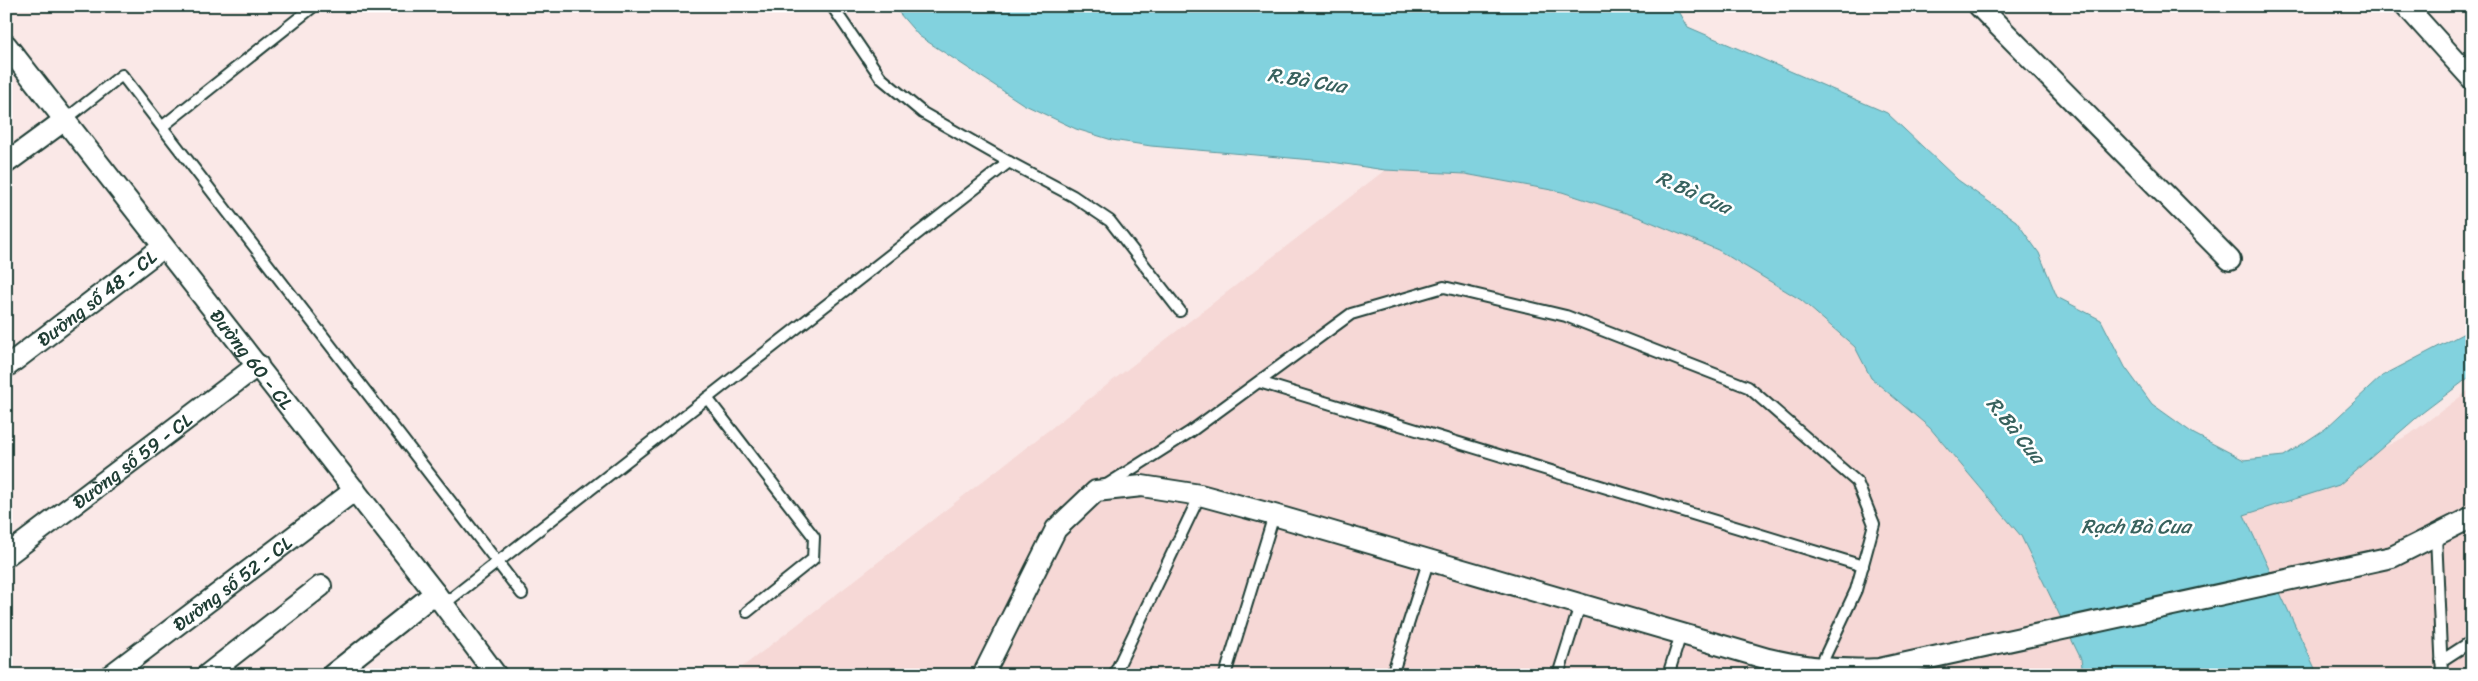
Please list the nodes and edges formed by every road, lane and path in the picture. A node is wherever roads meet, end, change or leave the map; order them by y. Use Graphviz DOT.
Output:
graph roads {
  1 [pos="314,6"];
  2 [pos="832,6"];
  3 [pos="1979,6"];
  4 [pos="2406,6"];
  5 [pos="6,45"];
  6 [pos="2472,79"];
  7 [pos="66,120"];
  8 [pos="163,126"];
  9 [pos="1009,162"];
  10 [pos="6,163"];
  11 [pos="163,247"];
  12 [pos="2230,260"];
  13 [pos="1180,311"];
  14 [pos="258,366"];
  15 [pos="6,367"];
  16 [pos="1258,382"];
  17 [pos="707,398"];
  18 [pos="355,490"];
  19 [pos="1096,491"];
  20 [pos="1200,495"];
  21 [pos="1274,515"];
  22 [pos="2472,517"];
  23 [pos="2436,535"];
  24 [pos="6,556"];
  25 [pos="1429,559"];
  26 [pos="497,562"];
  27 [pos="1863,566"];
  28 [pos="321,586"];
  29 [pos="522,594"];
  30 [pos="439,598"];
  31 [pos="1580,605"];
  32 [pos="747,612"];
  33 [pos="1681,634"];
  34 [pos="2472,641"];
  35 [pos="2441,661"];
  36 [pos="1792,670"];
  37 [pos="1816,672"];
  38 [pos="111,675"];
  39 [pos="207,675"];
  40 [pos="332,675"];
  41 [pos="496,675"];
  42 [pos="983,675"];
  43 [pos="1114,675"];
  44 [pos="1224,675"];
  45 [pos="1392,675"];
  46 [pos="1558,675"];
  47 [pos="1668,675"];
  48 [pos="2442,675"];
  1 -- 8 [label="lane"];
  2 -- 9 [label="lane"];
  3 -- 12 [label="street"];
  4 -- 6 [label="street"];
  5 -- 7 [label="street, Đường 60 - CL"];
  7 -- 8 [label="lane"];
  7 -- 10 [label="street"];
  7 -- 11 [label="street, Đường 60 - CL"];
  8 -- 26 [label="lane"];
  9 -- 13 [label="lane"];
  9 -- 17 [label="lane"];
  11 -- 14 [label="street, Đường 60 - CL"];
  11 -- 15 [label="street, Đường số 48 - CL"];
  14 -- 18 [label="street, Đường 60 - CL"];
  14 -- 24 [label="street, Đường số 59 - CL"];
  16 -- 19 [label="lane"];
  16 -- 27 [label="lane"];
  16 -- 27 [label="lane"];
  17 -- 26 [label="lane"];
  17 -- 32 [label="lane"];
  18 -- 30 [label="street, Đường 60 - CL"];
  18 -- 38 [label="street, Đường số 52 - CL"];
  19 -- 20 [label="street"];
  19 -- 42 [label="street"];
  20 -- 21 [label="street"];
  20 -- 43 [label="lane"];
  21 -- 25 [label="street"];
  21 -- 44 [label="lane"];
  22 -- 23 [label="street"];
  23 -- 35 [label="lane"];
  23 -- 37 [label="street"];
  25 -- 31 [label="street"];
  25 -- 45 [label="lane"];
  26 -- 29 [label="lane"];
  26 -- 30 [label="lane"];
  27 -- 37 [label="lane"];
  28 -- 39 [label="street"];
  30 -- 40 [label="street"];
  30 -- 41 [label="street, Đường 60 - CL"];
  31 -- 33 [label="street"];
  31 -- 46 [label="lane"];
  33 -- 36 [label="street"];
  33 -- 47 [label="lane"];
  34 -- 35 [label="lane"];
  35 -- 48 [label="lane"];
  36 -- 37 [label="street"];
}
